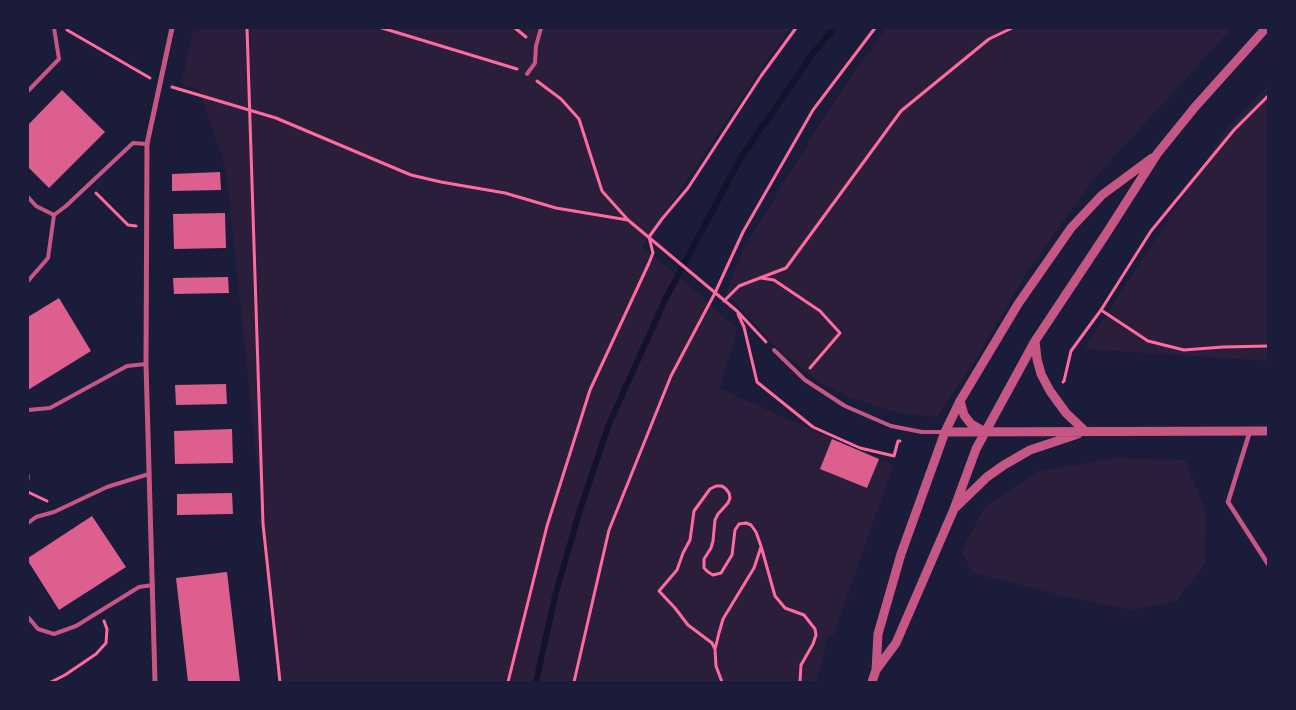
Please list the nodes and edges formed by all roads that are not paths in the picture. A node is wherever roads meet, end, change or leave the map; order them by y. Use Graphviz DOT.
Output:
graph roads {
  1 [pos="54,28"];
  2 [pos="172,28"];
  3 [pos="542,28"];
  4 [pos="1266,28"];
  5 [pos="527,74"];
  6 [pos="28,91"];
  7 [pos="147,144"];
  8 [pos="1157,154"];
  9 [pos="28,197"];
  10 [pos="54,215"];
  11 [pos="28,281"];
  12 [pos="1035,341"];
  13 [pos="774,350"];
  14 [pos="146,364"];
  15 [pos="960,401"];
  16 [pos="28,410"];
  17 [pos="1268,430"];
  18 [pos="1085,431"];
  19 [pos="1250,431"];
  20 [pos="945,432"];
  21 [pos="985,432"];
  22 [pos="149,474"];
  23 [pos="954,509"];
  24 [pos="28,523"];
  25 [pos="1268,564"];
  26 [pos="153,585"];
  27 [pos="28,617"];
  28 [pos="876,670"];
  29 [pos="155,681"];
  30 [pos="148,682"];
  31 [pos="872,682"];
  1 -- 6 [label="lane"];
  2 -- 7 [label="street"];
  3 -- 5 [label="lane"];
  4 -- 8 [label="street"];
  7 -- 10 [label="lane"];
  7 -- 14 [label="street"];
  8 -- 12 [label="street"];
  8 -- 15 [label="street"];
  9 -- 10 [label="lane"];
  10 -- 11 [label="lane"];
  12 -- 18 [label="street"];
  12 -- 21 [label="street"];
  13 -- 20 [label="lane"];
  14 -- 16 [label="lane"];
  14 -- 22 [label="street"];
  15 -- 20 [label="street"];
  15 -- 21 [label="street"];
  17 -- 19 [label="street"];
  18 -- 19 [label="street"];
  18 -- 21 [label="street"];
  18 -- 23 [label="street"];
  19 -- 25 [label="street"];
  20 -- 21 [label="street"];
  20 -- 28 [label="street"];
  21 -- 23 [label="street"];
  22 -- 24 [label="lane"];
  22 -- 26 [label="street"];
  23 -- 28 [label="street"];
  26 -- 27 [label="lane"];
  26 -- 29 [label="street"];
  28 -- 31 [label="street"];
  29 -- 30 [label="lane"];
}
